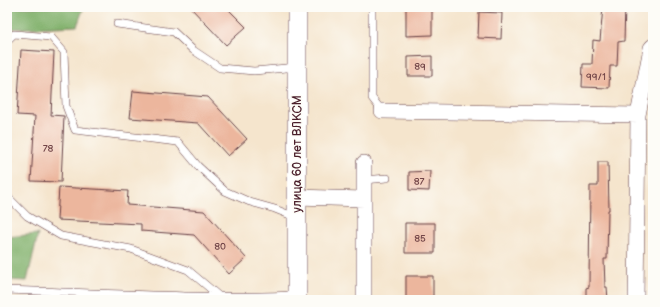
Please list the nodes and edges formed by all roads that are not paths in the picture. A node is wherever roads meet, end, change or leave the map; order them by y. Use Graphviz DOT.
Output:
graph roads {
  1 [pos="297,7"];
  2 [pos="372,7"];
  3 [pos="117,24"];
  4 [pos="7,41"];
  5 [pos="653,46"];
  6 [pos="297,67"];
  7 [pos="382,111"];
  8 [pos="638,115"];
  9 [pos="364,163"];
  10 [pos="388,178"];
  11 [pos="364,180"];
  12 [pos="7,196"];
  13 [pos="296,197"];
  14 [pos="364,199"];
  15 [pos="297,218"];
  16 [pos="7,290"];
  17 [pos="220,297"];
  18 [pos="197,298"];
  19 [pos="297,298"];
  20 [pos="364,300"];
  21 [pos="636,300"];
  1 -- 6 [label="street, улица 60 лет ВЛКСМ"];
  2 -- 7 [label="lane"];
  3 -- 6 [label="lane"];
  4 -- 15 [label="lane"];
  5 -- 8 [label="street"];
  6 -- 13 [label="street, улица 60 лет ВЛКСМ"];
  7 -- 8 [label="street"];
  8 -- 21 [label="street"];
  9 -- 11 [label="street"];
  10 -- 11 [label="lane"];
  11 -- 14 [label="street"];
  12 -- 17 [label="lane"];
  13 -- 14 [label="street"];
  13 -- 15 [label="street, улица 60 лет ВЛКСМ"];
  14 -- 20 [label="street"];
  15 -- 19 [label="street, улица 60 лет ВЛКСМ"];
  16 -- 18 [label="lane"];
  17 -- 18 [label="lane"];
  17 -- 19 [label="lane"];
}
